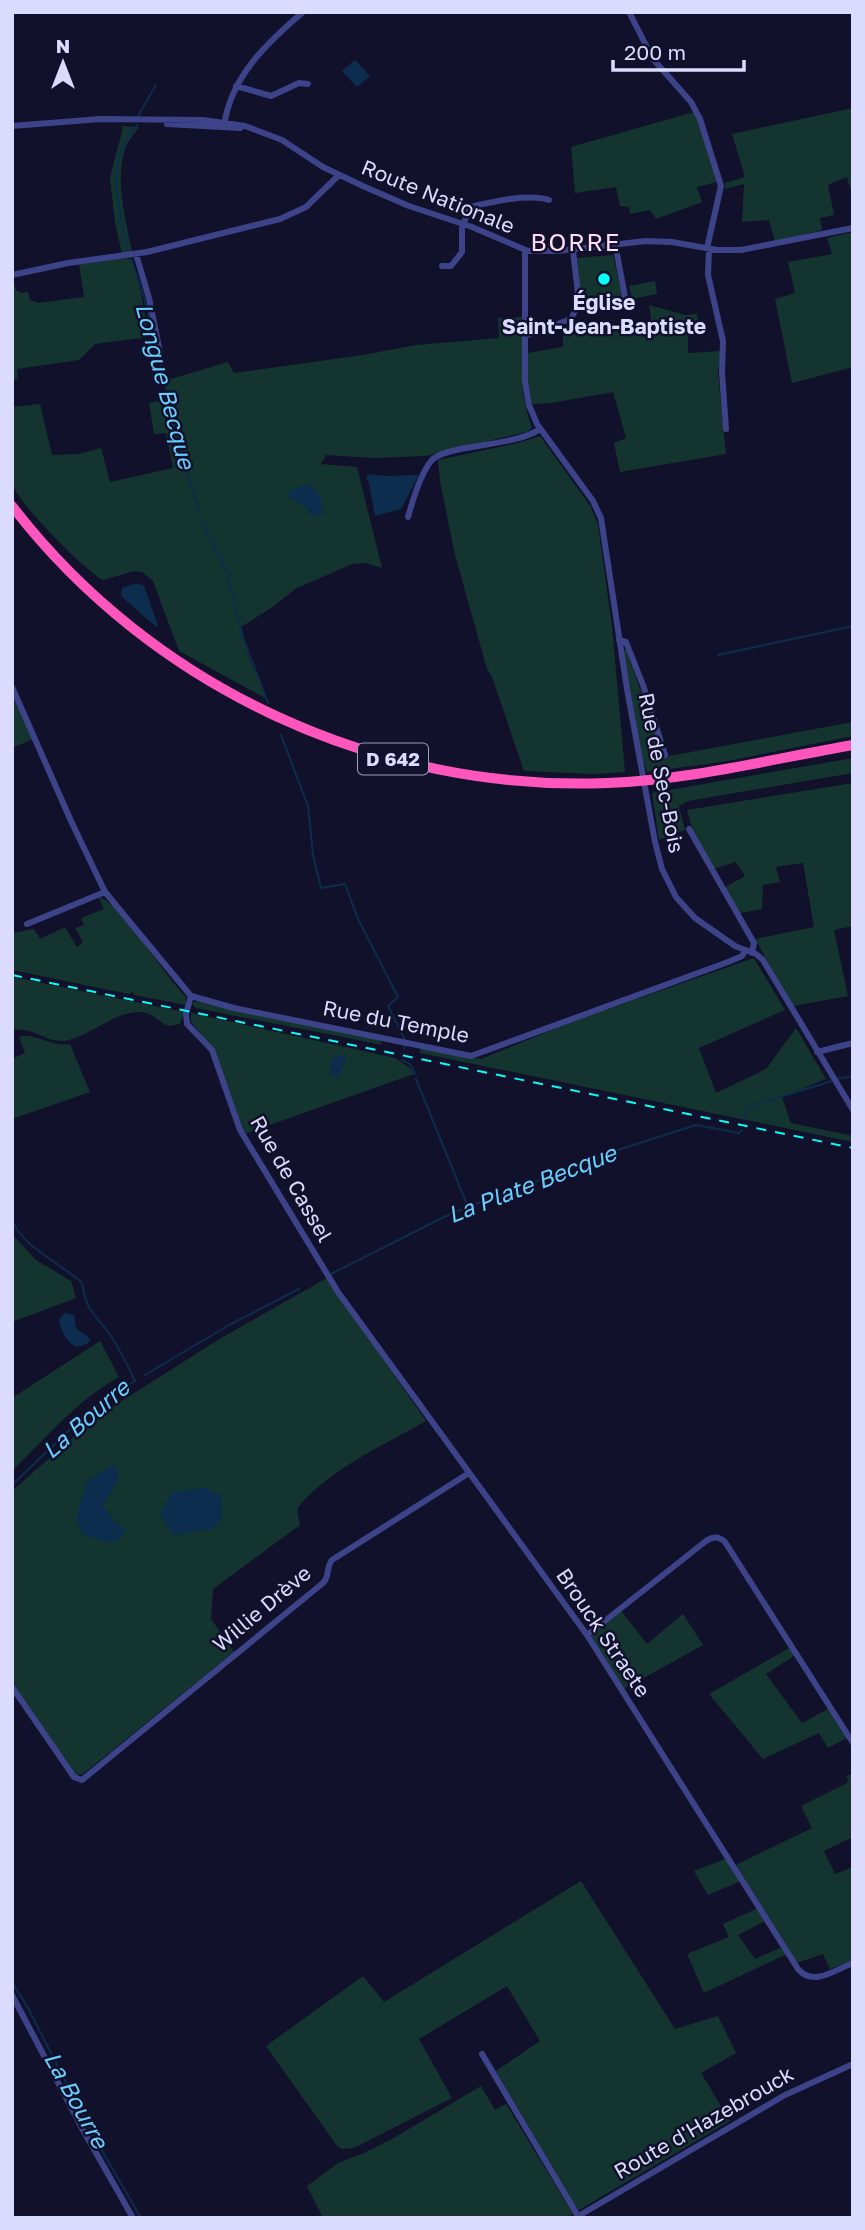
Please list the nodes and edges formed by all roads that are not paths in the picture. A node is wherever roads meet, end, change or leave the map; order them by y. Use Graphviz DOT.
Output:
graph roads {
  1 [pos="303,12"];
  2 [pos="629,12"];
  3 [pos="308,84"];
  4 [pos="236,86"];
  5 [pos="224,124"];
  6 [pos="12,126"];
  7 [pos="339,175"];
  8 [pos="549,200"];
  9 [pos="464,224"];
  10 [pos="853,228"];
  11 [pos="615,243"];
  12 [pos="708,248"];
  13 [pos="525,250"];
  14 [pos="573,250"];
  15 [pos="136,254"];
  16 [pos="442,266"];
  17 [pos="12,275"];
  18 [pos="579,303"];
  19 [pos="525,336"];
  20 [pos="160,352"];
  21 [pos="540,429"];
  22 [pos="726,429"];
  23 [pos="12,506"];
  24 [pos="12,516"];
  25 [pos="408,517"];
  26 [pos="619,640"];
  27 [pos="12,687"];
  28 [pos="853,745"];
  29 [pos="853,751"];
  30 [pos="665,755"];
  31 [pos="690,830"];
  32 [pos="105,892"];
  33 [pos="27,924"];
  34 [pos="749,952"];
  35 [pos="191,996"];
  36 [pos="853,1043"];
  37 [pos="817,1052"];
  38 [pos="853,1110"];
  39 [pos="328,1276"];
  40 [pos="469,1473"];
  41 [pos="587,1635"];
  42 [pos="12,1687"];
  43 [pos="853,1743"];
  44 [pos="853,1963"];
  45 [pos="12,1995"];
  46 [pos="482,2054"];
  47 [pos="853,2064"];
  48 [pos="576,2217"];
  49 [pos="133,2218"];
  1 -- 4 [label="street"];
  2 -- 12 [label="street"];
  3 -- 4 [label="street"];
  4 -- 5 [label="street"];
  5 -- 6 [label="street, Route Nationale"];
  5 -- 7 [label="street, Route Nationale"];
  7 -- 9 [label="street, Route Nationale"];
  7 -- 15 [label="street"];
  8 -- 9 [label="street"];
  9 -- 13 [label="street, Route Nationale"];
  9 -- 16 [label="street"];
  10 -- 12 [label="street, Route Nationale"];
  11 -- 12 [label="street, Route Nationale"];
  11 -- 14 [label="street, Route Nationale"];
  11 -- 18 [label="street"];
  12 -- 22 [label="street"];
  13 -- 14 [label="street, Route Nationale"];
  13 -- 19 [label="street, Rue de Sec-Bois"];
  14 -- 18 [label="street"];
  15 -- 17 [label="street"];
  15 -- 20 [label="street"];
  18 -- 19 [label="street"];
  19 -- 21 [label="street, Rue de Sec-Bois"];
  21 -- 25 [label="street"];
  21 -- 26 [label="street, Rue de Sec-Bois"];
  23 -- 28 [label="highway, D 642"];
  24 -- 29 [label="highway, D 642"];
  26 -- 30 [label="street, Rue de Sec-Bois"];
  26 -- 34 [label="street, Rue de Sec-Bois"];
  27 -- 32 [label="street"];
  31 -- 34 [label="street, Rue de Sec-Bois"];
  32 -- 33 [label="street"];
  32 -- 35 [label="street"];
  34 -- 35 [label="street, Rue du Temple"];
  34 -- 37 [label="street, Rue de Sec-Bois"];
  35 -- 39 [label="street, Rue de Cassel"];
  36 -- 37 [label="street"];
  37 -- 38 [label="street, Rue de Sec-Bois"];
  39 -- 40 [label="street, Brouck Straete"];
  40 -- 41 [label="street, Brouck Straete"];
  40 -- 42 [label="street, Willie Drève"];
  41 -- 43 [label="street"];
  41 -- 44 [label="street, Brouck Straete"];
  45 -- 49 [label="street"];
  46 -- 48 [label="street"];
  47 -- 48 [label="street, Route d'Hazebrouck"];
}
